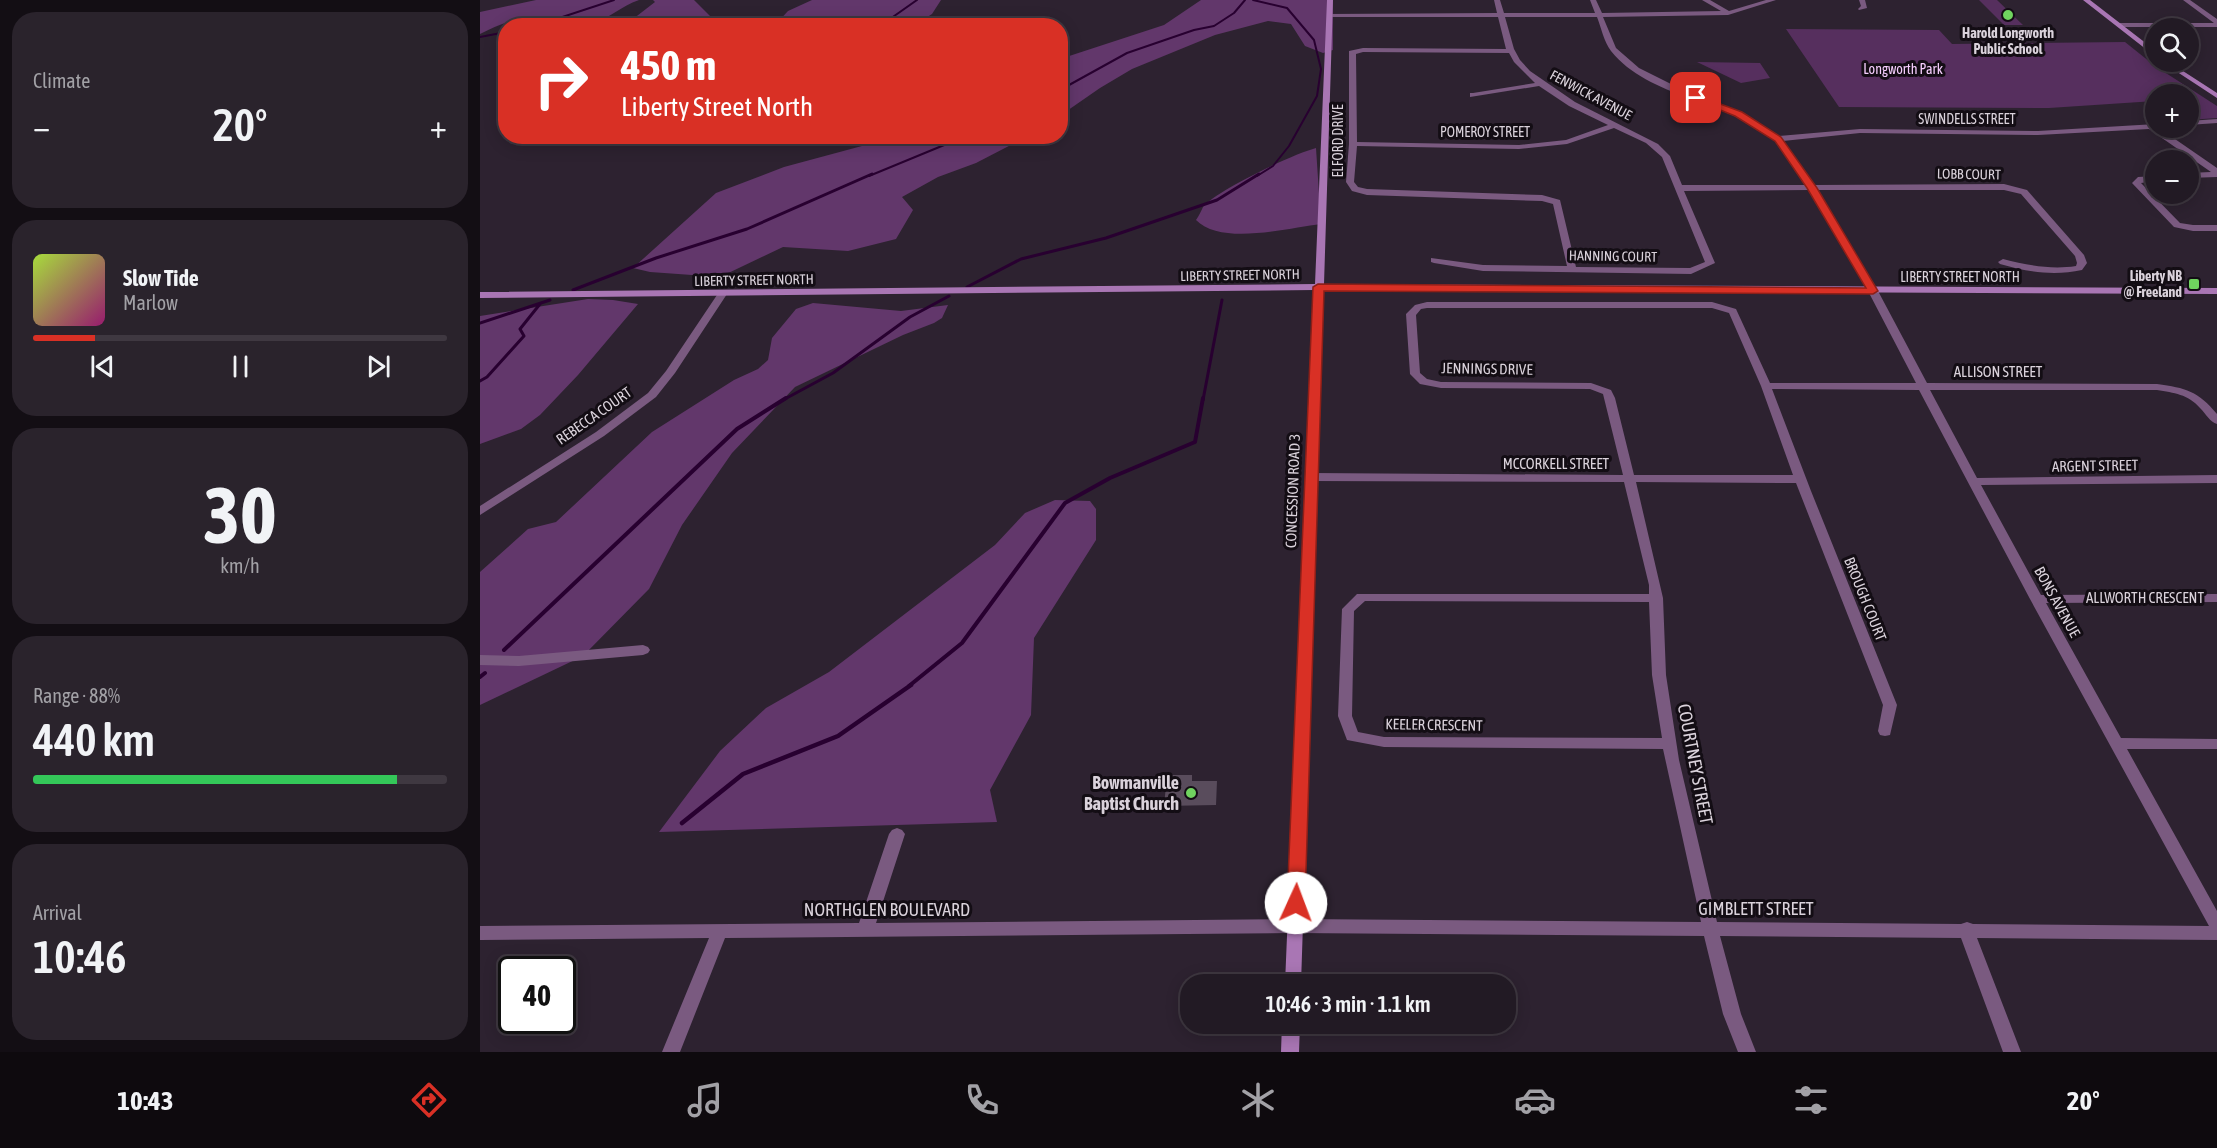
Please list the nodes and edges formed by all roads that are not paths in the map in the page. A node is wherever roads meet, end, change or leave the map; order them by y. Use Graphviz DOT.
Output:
graph roads {
  1 [pos="1330,0"];
  2 [pos="1497,0"];
  3 [pos="1593,0"];
  4 [pos="1705,0"];
  5 [pos="1773,0"];
  6 [pos="1862,0"];
  7 [pos="2086,0"];
  8 [pos="2186,0"];
  9 [pos="1861,9"];
  10 [pos="1728,13"];
  11 [pos="1329,15"];
  12 [pos="1502,15"];
  13 [pos="1598,15"];
  14 [pos="2217,23"];
  15 [pos="2120,25"];
  16 [pos="2145,46"];
  17 [pos="1510,51"];
  18 [pos="2180,72"];
  19 [pos="1540,84"];
  20 [pos="1473,95"];
  21 [pos="2217,96"];
  22 [pos="2217,121"];
  23 [pos="2199,122"];
  24 [pos="1615,126"];
  25 [pos="2145,126"];
  26 [pos="2169,138"];
  27 [pos="1778,139"];
  28 [pos="1353,144"];
  29 [pos="2217,173"];
  30 [pos="2199,175"];
  31 [pos="2145,179"];
  32 [pos="1680,188"];
  33 [pos="1812,188"];
  34 [pos="2145,192"];
  35 [pos="2156,204"];
  36 [pos="2217,228"];
  37 [pos="1434,260"];
  38 [pos="2003,262"];
  39 [pos="1572,268"];
  40 [pos="1318,287"];
  41 [pos="1873,291"];
  42 [pos="2217,291"];
  43 [pos="722,294"];
  44 [pos="480,295"];
  45 [pos="1766,386"];
  46 [pos="1924,387"];
  47 [pos="2217,421"];
  48 [pos="1311,477"];
  49 [pos="1631,479"];
  50 [pos="1801,479"];
  51 [pos="2217,479"];
  52 [pos="1973,482"];
  53 [pos="480,511"];
  54 [pos="1657,598"];
  55 [pos="2217,598"];
  56 [pos="2036,599"];
  57 [pos="643,650"];
  58 [pos="480,660"];
  59 [pos="1885,731"];
  60 [pos="2116,743"];
  61 [pos="1669,744"];
  62 [pos="2217,744"];
  63 [pos="897,834"];
  64 [pos="1295,926"];
  65 [pos="2217,926"];
  66 [pos="1710,929"];
  67 [pos="720,930"];
  68 [pos="865,930"];
  69 [pos="1967,930"];
  70 [pos="480,933"];
  71 [pos="2217,933"];
  72 [pos="1293,974"];
  73 [pos="1291,1034"];
  74 [pos="671,1052"];
  75 [pos="1290,1052"];
  76 [pos="1747,1052"];
  77 [pos="2012,1052"];
  1 -- 11 [label="street, CONCESSION ROAD 3"];
  2 -- 12 [label="street, FENWICK AVENUE"];
  3 -- 13 [label="street"];
  4 -- 10 [label="street"];
  5 -- 10 [label="street"];
  6 -- 9 [label="street"];
  7 -- 15 [label="street"];
  8 -- 14 [label="street"];
  10 -- 13 [label="street"];
  11 -- 12 [label="street"];
  11 -- 40 [label="street, CONCESSION ROAD 3"];
  12 -- 13 [label="street"];
  12 -- 17 [label="street, FENWICK AVENUE"];
  13 -- 27 [label="street"];
  14 -- 15 [label="street"];
  15 -- 16 [label="street"];
  17 -- 19 [label="street, FENWICK AVENUE"];
  17 -- 28 [label="street, ELFORD DRIVE"];
  18 -- 21 [label="street"];
  19 -- 20 [label="street"];
  19 -- 24 [label="street, FENWICK AVENUE"];
  22 -- 23 [label="street"];
  24 -- 28 [label="street, POMEROY STREET"];
  24 -- 32 [label="street, FENWICK AVENUE"];
  25 -- 27 [label="street, SWINDELLS STREET"];
  26 -- 29 [label="street"];
  27 -- 33 [label="street, BONS AVENUE"];
  28 -- 39 [label="street, ELFORD DRIVE"];
  29 -- 30 [label="street"];
  31 -- 34 [label="street"];
  32 -- 33 [label="street"];
  32 -- 39 [label="street, HANNING COURT"];
  33 -- 38 [label="street, LOBB COURT"];
  33 -- 41 [label="street, BONS AVENUE"];
  35 -- 36 [label="street"];
  37 -- 39 [label="street, HANNING COURT"];
  40 -- 41 [label="street, LIBERTY STREET NORTH"];
  40 -- 43 [label="street, LIBERTY STREET NORTH"];
  40 -- 48 [label="street, CONCESSION ROAD 3"];
  41 -- 42 [label="street, LIBERTY STREET NORTH"];
  41 -- 46 [label="street, BONS AVENUE"];
  43 -- 44 [label="street, LIBERTY STREET NORTH"];
  43 -- 53 [label="street, REBECCA COURT"];
  45 -- 46 [label="street, ALLISON STREET"];
  45 -- 49 [label="street, JENNINGS DRIVE"];
  45 -- 50 [label="street, JENNINGS DRIVE"];
  46 -- 47 [label="street, ALLISON STREET"];
  46 -- 52 [label="street, BONS AVENUE"];
  48 -- 49 [label="street, MCCORKELL STREET"];
  48 -- 64 [label="street, CONCESSION ROAD 3"];
  49 -- 50 [label="street, MCCORKELL STREET"];
  49 -- 54 [label="street, COURTNEY STREET"];
  50 -- 59 [label="street, BROUGH COURT"];
  51 -- 52 [label="street, ARGENT STREET"];
  52 -- 56 [label="street, BONS AVENUE"];
  54 -- 61 [label="street, COURTNEY STREET"];
  54 -- 61 [label="street, KEELER CRESCENT"];
  55 -- 56 [label="street, ALLWORTH CRESCENT"];
  56 -- 60 [label="street, BONS AVENUE"];
  57 -- 58 [label="street"];
  60 -- 62 [label="street"];
  60 -- 65 [label="street, BONS AVENUE"];
  61 -- 66 [label="street, COURTNEY STREET"];
  63 -- 68 [label="street"];
  64 -- 66 [label="street, GIMBLETT STREET"];
  64 -- 68 [label="street, NORTHGLEN BOULEVARD"];
  64 -- 72 [label="street, CONCESSION ROAD 3"];
  66 -- 69 [label="street, GIMBLETT STREET"];
  66 -- 76 [label="street, COURTNEY STREET"];
  67 -- 68 [label="street, NORTHGLEN BOULEVARD"];
  67 -- 70 [label="street, NORTHGLEN BOULEVARD"];
  67 -- 74 [label="street"];
  69 -- 71 [label="street, GIMBLETT STREET"];
  69 -- 77 [label="street"];
  73 -- 75 [label="street"];
}
